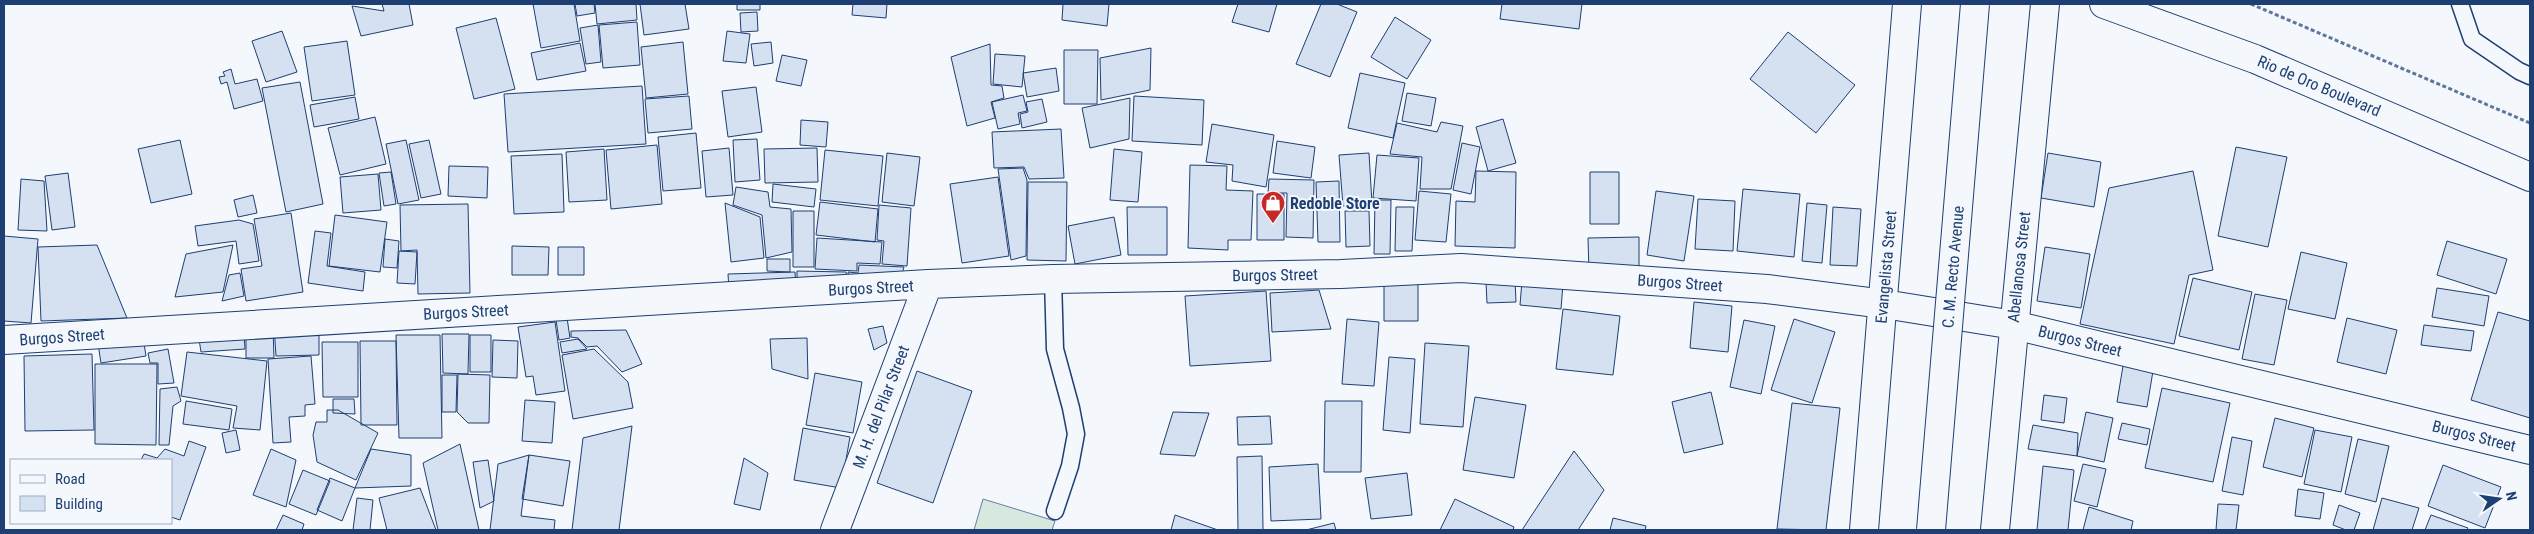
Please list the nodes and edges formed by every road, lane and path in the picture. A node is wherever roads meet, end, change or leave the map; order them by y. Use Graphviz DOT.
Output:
graph roads {
  1 [pos="1908,4"];
  2 [pos="1975,4"];
  3 [pos="2045,4"];
  4 [pos="2104,4"];
  5 [pos="2251,4"];
  6 [pos="2460,4"];
  7 [pos="2530,76"];
  8 [pos="2530,123"];
  9 [pos="2530,177"];
  10 [pos="1053,279"];
  11 [pos="928,284"];
  12 [pos="1884,304"];
  13 [pos="2014,325"];
  14 [pos="6,346"];
  15 [pos="2530,450"];
  16 [pos="1055,511"];
  17 [pos="835,530"];
  18 [pos="1864,530"];
  19 [pos="1931,530"];
  20 [pos="1995,530"];
  1 -- 12 [label="main road, Evangelista Street"];
  2 -- 19 [label="main road, C. M. Recto Avenue, bridge"];
  3 -- 13 [label="main road, Abellanosa Street"];
  4 -- 9 [label="main road, Rio de Oro Boulevard"];
  5 -- 8 [label="path"];
  6 -- 7 [label="lane"];
  10 -- 11 [label="main road, Burgos Street"];
  10 -- 12 [label="main road, Burgos Street"];
  10 -- 16 [label="lane"];
  11 -- 14 [label="main road, Burgos Street"];
  11 -- 17 [label="main road, M. H. del Pilar Street"];
  12 -- 13 [label="main road, Burgos Street"];
  12 -- 18 [label="main road, Evangelista Street"];
  13 -- 15 [label="main road, Burgos Street"];
  13 -- 20 [label="main road, Abellanosa Street"];
}
